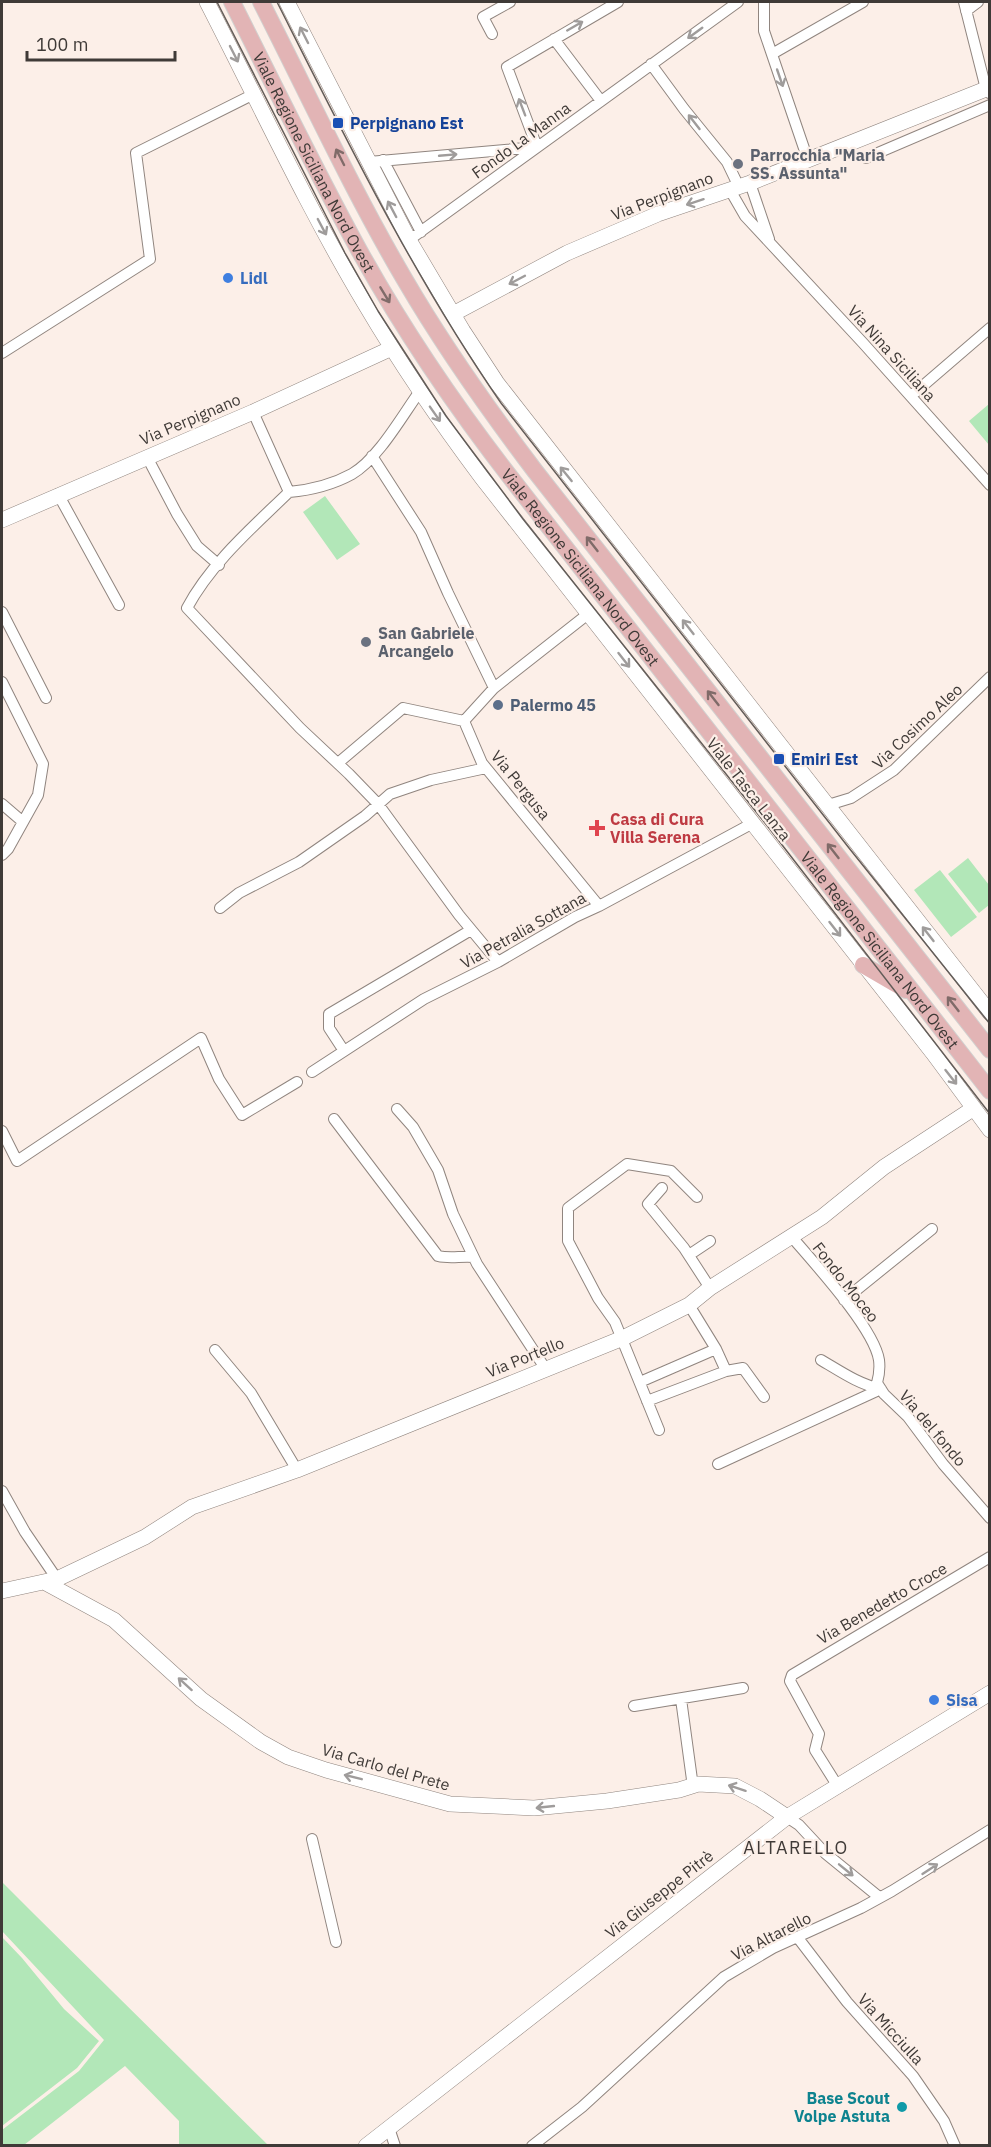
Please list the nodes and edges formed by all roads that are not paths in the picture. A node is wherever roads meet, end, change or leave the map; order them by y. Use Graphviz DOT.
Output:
graph roads {
  1 [pos="207,2"];
  2 [pos="232,2"];
  3 [pos="261,2"];
  4 [pos="287,2"];
  5 [pos="510,2"];
  6 [pos="618,2"];
  7 [pos="738,2"];
  8 [pos="764,2"];
  9 [pos="863,2"];
  10 [pos="978,2"];
  11 [pos="965,6"];
  12 [pos="492,34"];
  13 [pos="554,39"];
  14 [pos="772,54"];
  15 [pos="651,64"];
  16 [pos="988,89"];
  17 [pos="254,94"];
  18 [pos="601,101"];
  19 [pos="990,105"];
  20 [pos="537,147"];
  21 [pos="866,159"];
  22 [pos="808,160"];
  23 [pos="376,161"];
  24 [pos="740,187"];
  25 [pos="415,236"];
  26 [pos="771,245"];
  27 [pos="453,314"];
  28 [pos="990,328"];
  29 [pos="392,348"];
  30 [pos="2,353"];
  31 [pos="420,391"];
  32 [pos="912,396"];
  33 [pos="253,412"];
  34 [pos="372,456"];
  35 [pos="147,457"];
  36 [pos="989,484"];
  37 [pos="289,492"];
  38 [pos="58,494"];
  39 [pos="2,520"];
  40 [pos="219,565"];
  41 [pos="119,605"];
  42 [pos="2,612"];
  43 [pos="588,614"];
  44 [pos="990,677"];
  45 [pos="2,682"];
  46 [pos="494,688"];
  47 [pos="4,694"];
  48 [pos="46,698"];
  49 [pos="464,722"];
  50 [pos="338,763"];
  51 [pos="486,768"];
  52 [pos="2,804"];
  53 [pos="378,804"];
  54 [pos="828,805"];
  55 [pos="23,822"];
  56 [pos="753,823"];
  57 [pos="2,855"];
  58 [pos="600,906"];
  59 [pos="220,908"];
  60 [pos="471,930"];
  61 [pos="498,963"];
  62 [pos="863,965"];
  63 [pos="914,995"];
  64 [pos="990,1013"];
  65 [pos="990,1050"];
  66 [pos="344,1051"];
  67 [pos="312,1072"];
  68 [pos="297,1082"];
  69 [pos="990,1092"];
  70 [pos="974,1108"];
  71 [pos="397,1109"];
  72 [pos="334,1119"];
  73 [pos="990,1130"];
  74 [pos="2,1131"];
  75 [pos="6,1153"];
  76 [pos="662,1188"];
  77 [pos="697,1197"];
  78 [pos="932,1229"];
  79 [pos="791,1236"];
  80 [pos="710,1241"];
  81 [pos="688,1255"];
  82 [pos="473,1257"];
  83 [pos="708,1285"];
  84 [pos="843,1300"];
  85 [pos="689,1305"];
  86 [pos="622,1338"];
  87 [pos="716,1349"];
  88 [pos="215,1350"];
  89 [pos="821,1360"];
  90 [pos="545,1368"];
  91 [pos="726,1371"];
  92 [pos="640,1382"];
  93 [pos="879,1386"];
  94 [pos="764,1397"];
  95 [pos="647,1401"];
  96 [pos="659,1430"];
  97 [pos="718,1464"];
  98 [pos="297,1470"];
  99 [pos="2,1491"];
  100 [pos="990,1518"];
  101 [pos="990,1557"];
  102 [pos="51,1580"];
  103 [pos="2,1591"];
  104 [pos="743,1688"];
  105 [pos="990,1693"];
  106 [pos="681,1699"];
  107 [pos="634,1707"];
  108 [pos="837,1785"];
  109 [pos="693,1787"];
  110 [pos="787,1817"];
  111 [pos="990,1830"];
  112 [pos="312,1839"];
  113 [pos="879,1897"];
  114 [pos="798,1938"];
  115 [pos="336,1942"];
  116 [pos="389,2127"];
  117 [pos="366,2145"];
  118 [pos="395,2145"];
  119 [pos="532,2145"];
  120 [pos="955,2145"];
  1 -- 17 [label="street, Viale Regione Siciliana Nord Ovest, one-way"];
  2 -- 63 [label="main road, Viale Regione Siciliana Nord Ovest, one-way"];
  65 -- 3 [label="main road, Viale Regione Siciliana Nord Ovest, one-way"];
  23 -- 4 [label="street, one-way"];
  5 -- 12 [label="street"];
  13 -- 6 [label="street, one-way"];
  7 -- 15 [label="street, Fondo La Manna, one-way"];
  8 -- 14 [label="street"];
  9 -- 14 [label="street"];
  10 -- 11 [label="street"];
  11 -- 16 [label="street"];
  13 -- 18 [label="street"];
  20 -- 13 [label="street, one-way"];
  14 -- 22 [label="street, one-way"];
  15 -- 18 [label="street, Fondo La Manna"];
  24 -- 15 [label="street, one-way"];
  16 -- 22 [label="street, Via Perpignano"];
  17 -- 29 [label="street, Viale Regione Siciliana Nord Ovest, one-way"];
  17 -- 30 [label="street"];
  18 -- 20 [label="street, Fondo La Manna"];
  19 -- 21 [label="street"];
  23 -- 20 [label="street, one-way"];
  20 -- 25 [label="street, Fondo La Manna"];
  22 -- 24 [label="street, Via Perpignano"];
  23 -- 25 [label="street"];
  24 -- 26 [label="street, Via Nina Siciliana"];
  24 -- 26 [label="street, Via Nina Siciliana"];
  24 -- 27 [label="street, Via Perpignano, one-way"];
  25 -- 27 [label="street"];
  26 -- 32 [label="street, Via Nina Siciliana"];
  54 -- 27 [label="street, one-way"];
  28 -- 32 [label="street"];
  29 -- 31 [label="street, Viale Regione Siciliana Nord Ovest"];
  29 -- 33 [label="street, Via Perpignano"];
  31 -- 34 [label="street"];
  31 -- 43 [label="street, Viale Regione Siciliana Nord Ovest, one-way"];
  32 -- 36 [label="street, Via Nina Siciliana"];
  33 -- 35 [label="street, Via Perpignano"];
  33 -- 37 [label="street"];
  34 -- 37 [label="street"];
  34 -- 46 [label="street"];
  35 -- 38 [label="street, Via Perpignano"];
  35 -- 40 [label="street"];
  37 -- 40 [label="street"];
  38 -- 39 [label="street, Via Perpignano"];
  38 -- 41 [label="street"];
  40 -- 50 [label="street"];
  42 -- 48 [label="street"];
  43 -- 46 [label="street"];
  43 -- 56 [label="street, Viale Tasca Lanza, one-way"];
  44 -- 54 [label="street, Via Cosimo Aleo"];
  45 -- 47 [label="street"];
  46 -- 49 [label="street"];
  47 -- 55 [label="street"];
  49 -- 50 [label="street"];
  49 -- 51 [label="street, Via Pergusa"];
  50 -- 53 [label="street"];
  51 -- 53 [label="street"];
  51 -- 58 [label="street, Via Pergusa"];
  52 -- 55 [label="street"];
  53 -- 59 [label="street"];
  53 -- 60 [label="street"];
  64 -- 54 [label="street, one-way"];
  55 -- 57 [label="street"];
  56 -- 58 [label="street, Via Petralia Sottana"];
  56 -- 62 [label="street, Viale Tasca Lanza, one-way"];
  58 -- 61 [label="street, Via Petralia Sottana"];
  60 -- 61 [label="street"];
  60 -- 66 [label="street"];
  61 -- 66 [label="street, Via Petralia Sottana"];
  62 -- 63 [label="main road"];
  62 -- 70 [label="street, Viale Tasca Lanza, one-way"];
  63 -- 69 [label="main road, Viale Regione Siciliana Nord Ovest"];
  66 -- 67 [label="street, Via Petralia Sottana"];
  68 -- 75 [label="street"];
  70 -- 73 [label="street, Viale Tasca Lanza"];
  70 -- 79 [label="street, Via Portello"];
  71 -- 82 [label="street"];
  72 -- 82 [label="street"];
  74 -- 75 [label="street"];
  76 -- 81 [label="street"];
  77 -- 86 [label="street"];
  78 -- 84 [label="street"];
  79 -- 83 [label="street, Via Portello"];
  79 -- 84 [label="street, Fondo Moceo"];
  80 -- 81 [label="street"];
  81 -- 83 [label="street"];
  82 -- 90 [label="street"];
  83 -- 85 [label="street, Via Portello"];
  84 -- 93 [label="street, Fondo Moceo"];
  85 -- 86 [label="street, Via Portello"];
  85 -- 87 [label="street"];
  86 -- 90 [label="street, Via Portello"];
  86 -- 92 [label="street"];
  87 -- 91 [label="street"];
  87 -- 92 [label="street"];
  88 -- 98 [label="street"];
  89 -- 93 [label="street"];
  90 -- 98 [label="street, Via Portello"];
  91 -- 94 [label="street"];
  91 -- 95 [label="street"];
  92 -- 95 [label="street"];
  93 -- 97 [label="street"];
  93 -- 100 [label="street, Via del fondo"];
  95 -- 96 [label="street"];
  98 -- 102 [label="street, Via Portello"];
  99 -- 102 [label="street"];
  101 -- 108 [label="street, Via Benedetto Croce"];
  102 -- 103 [label="street, Via Portello"];
  109 -- 102 [label="street, Via Carlo del Prete, one-way"];
  104 -- 106 [label="street"];
  105 -- 108 [label="street, Via Giuseppe Pitrè"];
  106 -- 107 [label="street"];
  106 -- 109 [label="street"];
  108 -- 110 [label="street, Via Giuseppe Pitrè"];
  110 -- 109 [label="street, Via Carlo del Prete, one-way"];
  110 -- 113 [label="street, Via Carlo del Prete, one-way"];
  110 -- 116 [label="street, Via Giuseppe Pitrè"];
  113 -- 111 [label="street, Via Altarello, one-way"];
  112 -- 115 [label="street"];
  113 -- 114 [label="street, Via Altarello"];
  114 -- 119 [label="street, Via Altarello"];
  114 -- 120 [label="street, Via Micciulla"];
  116 -- 117 [label="street, Via Giuseppe Pitrè"];
  116 -- 118 [label="street"];
}
